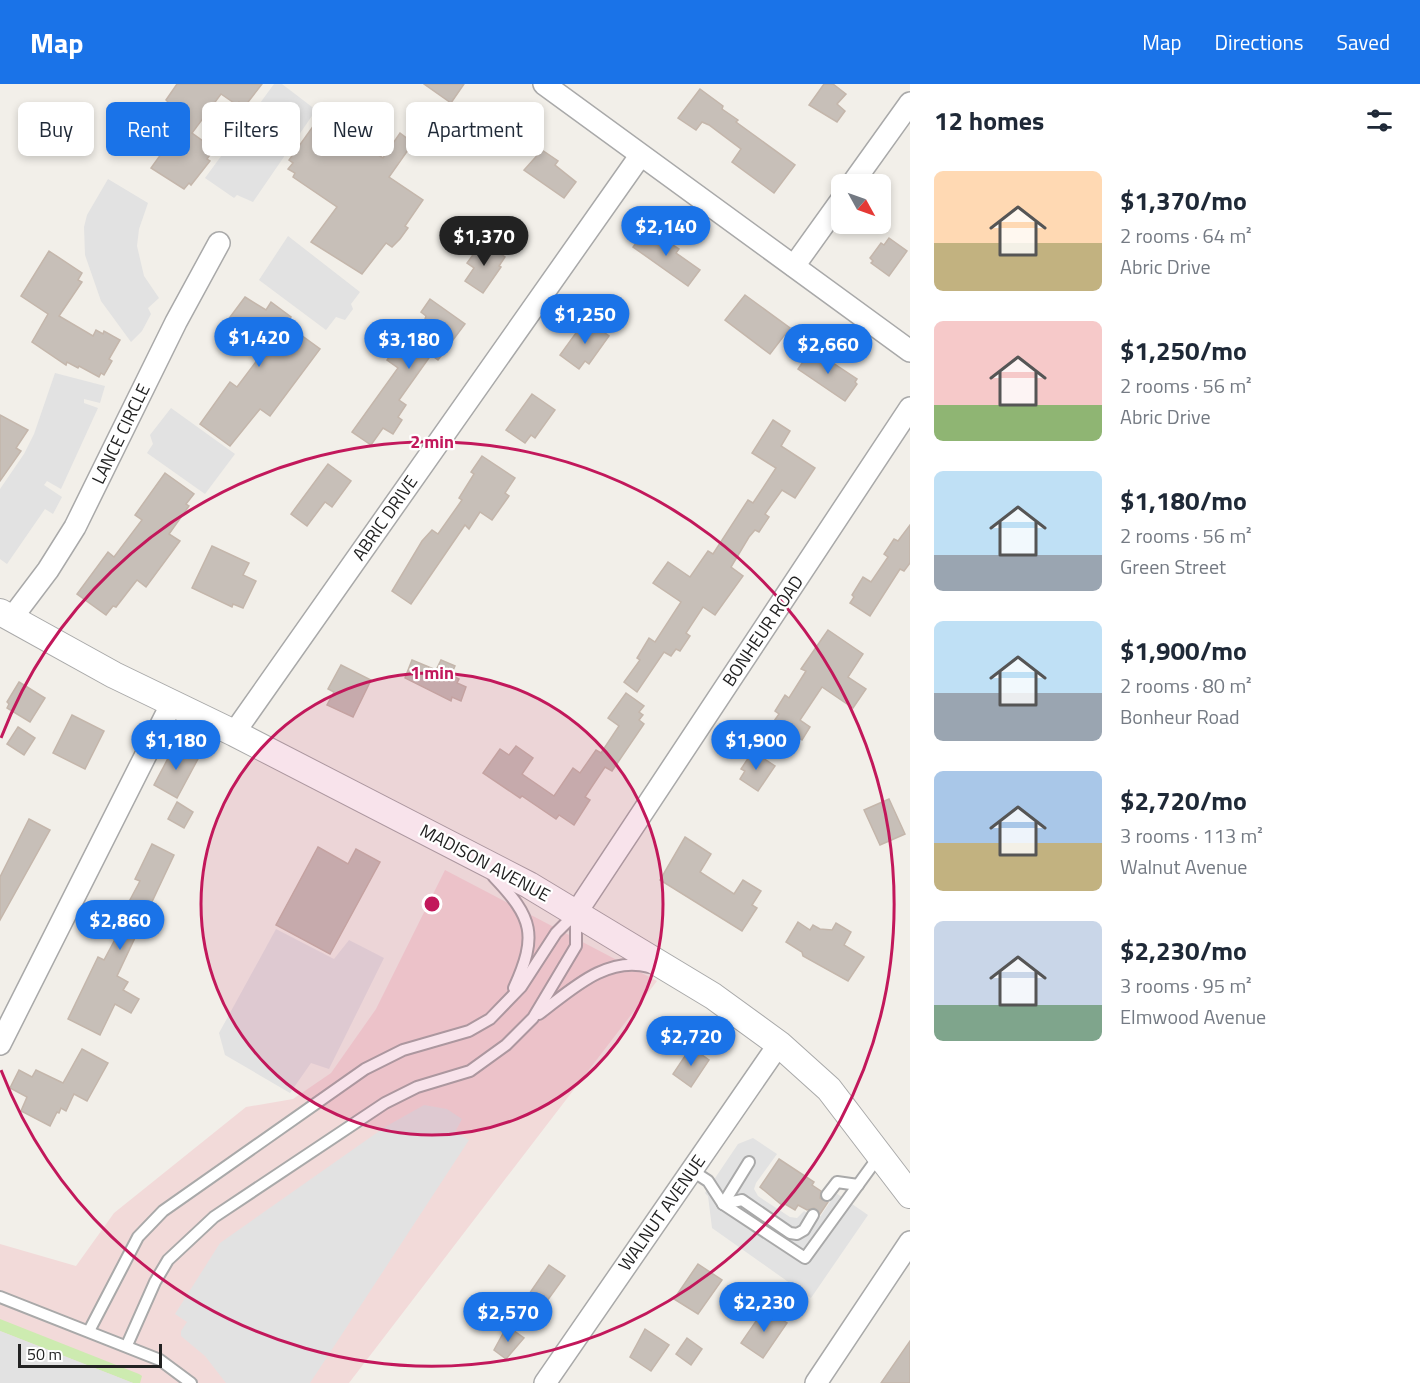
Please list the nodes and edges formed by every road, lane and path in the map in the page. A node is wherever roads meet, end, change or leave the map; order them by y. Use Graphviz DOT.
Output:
graph roads {
  1 [pos="544,84"];
  2 [pos="910,104"];
  3 [pos="640,156"];
  4 [pos="859,174"];
  5 [pos="831,214"];
  6 [pos="219,243"];
  7 [pos="794,266"];
  8 [pos="910,351"];
  9 [pos="910,408"];
  10 [pos="6,615"];
  11 [pos="172,703"];
  12 [pos="234,733"];
  13 [pos="475,856"];
  14 [pos="576,913"];
  15 [pos="674,974"];
  16 [pos="506,1004"];
  17 [pos="533,1018"];
  18 [pos="0,1044"];
  19 [pos="779,1044"];
  20 [pos="880,1155"];
  21 [pos="749,1162"];
  22 [pos="691,1170"];
  23 [pos="858,1185"];
  24 [pos="827,1195"];
  25 [pos="910,1195"];
  26 [pos="723,1204"];
  27 [pos="813,1215"];
  28 [pos="910,1242"];
  29 [pos="0,1297"];
  30 [pos="89,1331"];
  31 [pos="127,1345"];
  32 [pos="191,1383"];
  33 [pos="545,1383"];
  34 [pos="816,1383"];
  1 -- 3 [label="street"];
  2 -- 4 [label="street"];
  3 -- 7 [label="street"];
  3 -- 12 [label="street, ABRIC DRIVE"];
  5 -- 7 [label="street"];
  6 -- 10 [label="street, LANCE CIRCLE"];
  7 -- 8 [label="street"];
  9 -- 14 [label="street, BONHEUR ROAD"];
  10 -- 11 [label="street, MADISON AVENUE"];
  11 -- 12 [label="street, MADISON AVENUE"];
  11 -- 18 [label="street"];
  12 -- 13 [label="street, MADISON AVENUE"];
  13 -- 14 [label="street, MADISON AVENUE"];
  13 -- 16 [label="lane"];
  14 -- 15 [label="street, MADISON AVENUE"];
  14 -- 16 [label="lane"];
  14 -- 17 [label="lane"];
  15 -- 17 [label="lane"];
  15 -- 19 [label="street, MADISON AVENUE"];
  16 -- 30 [label="lane"];
  17 -- 31 [label="lane"];
  19 -- 20 [label="street, MADISON AVENUE"];
  19 -- 22 [label="street, WALNUT AVENUE"];
  20 -- 23 [label="lane"];
  20 -- 25 [label="street, MADISON AVENUE"];
  21 -- 26 [label="lane"];
  22 -- 26 [label="lane"];
  22 -- 33 [label="street, WALNUT AVENUE"];
  23 -- 24 [label="lane"];
  23 -- 26 [label="lane"];
  26 -- 27 [label="lane"];
  28 -- 34 [label="street"];
  29 -- 30 [label="lane"];
  30 -- 31 [label="lane"];
  31 -- 32 [label="lane"];
}
